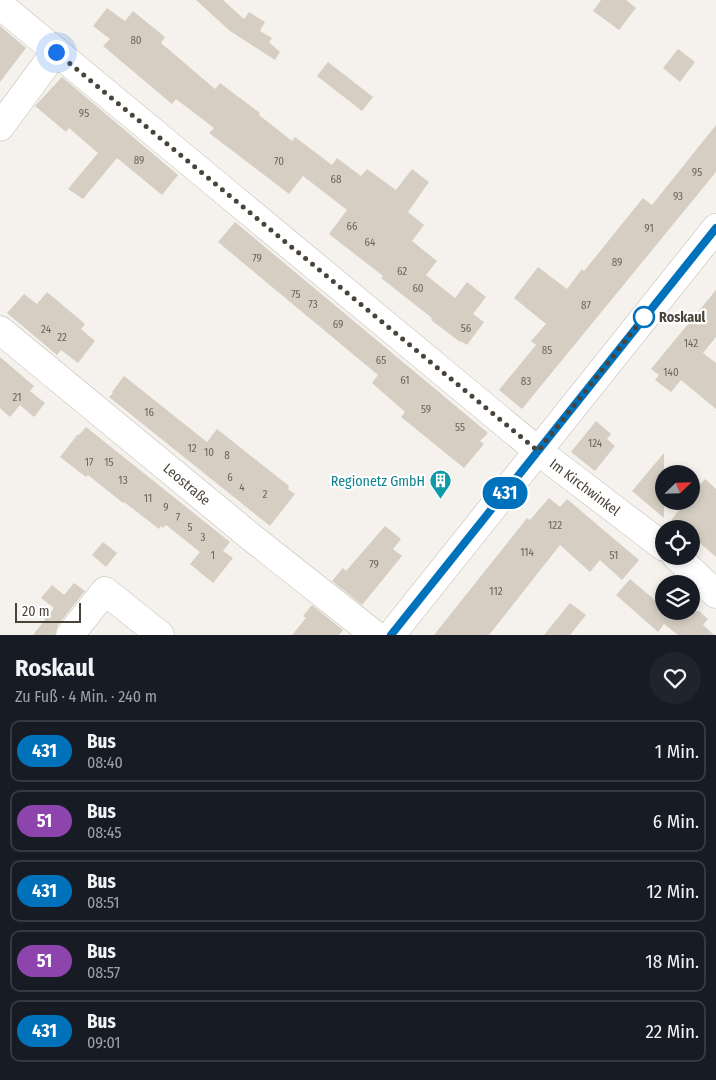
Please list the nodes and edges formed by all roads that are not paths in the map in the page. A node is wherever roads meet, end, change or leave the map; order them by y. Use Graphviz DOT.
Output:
graph roads {
  1 [pos="0,5"];
  2 [pos="56,52"];
  3 [pos="0,128"];
  4 [pos="716,228"];
  5 [pos="0,330"];
  6 [pos="538,451"];
  7 [pos="655,540"];
  8 [pos="685,565"];
  9 [pos="716,594"];
  10 [pos="70,635"];
  11 [pos="160,635"];
  12 [pos="375,635"];
  13 [pos="391,635"];
  1 -- 2 [label="street, Im Kirchwinkel"];
  2 -- 3 [label="street"];
  2 -- 6 [label="street, Im Kirchwinkel"];
  4 -- 6 [label="street"];
  5 -- 12 [label="street, Leostraße"];
  6 -- 7 [label="street, Im Kirchwinkel"];
  6 -- 13 [label="street"];
  8 -- 9 [label="street"];
  10 -- 11 [label="street"];
}
